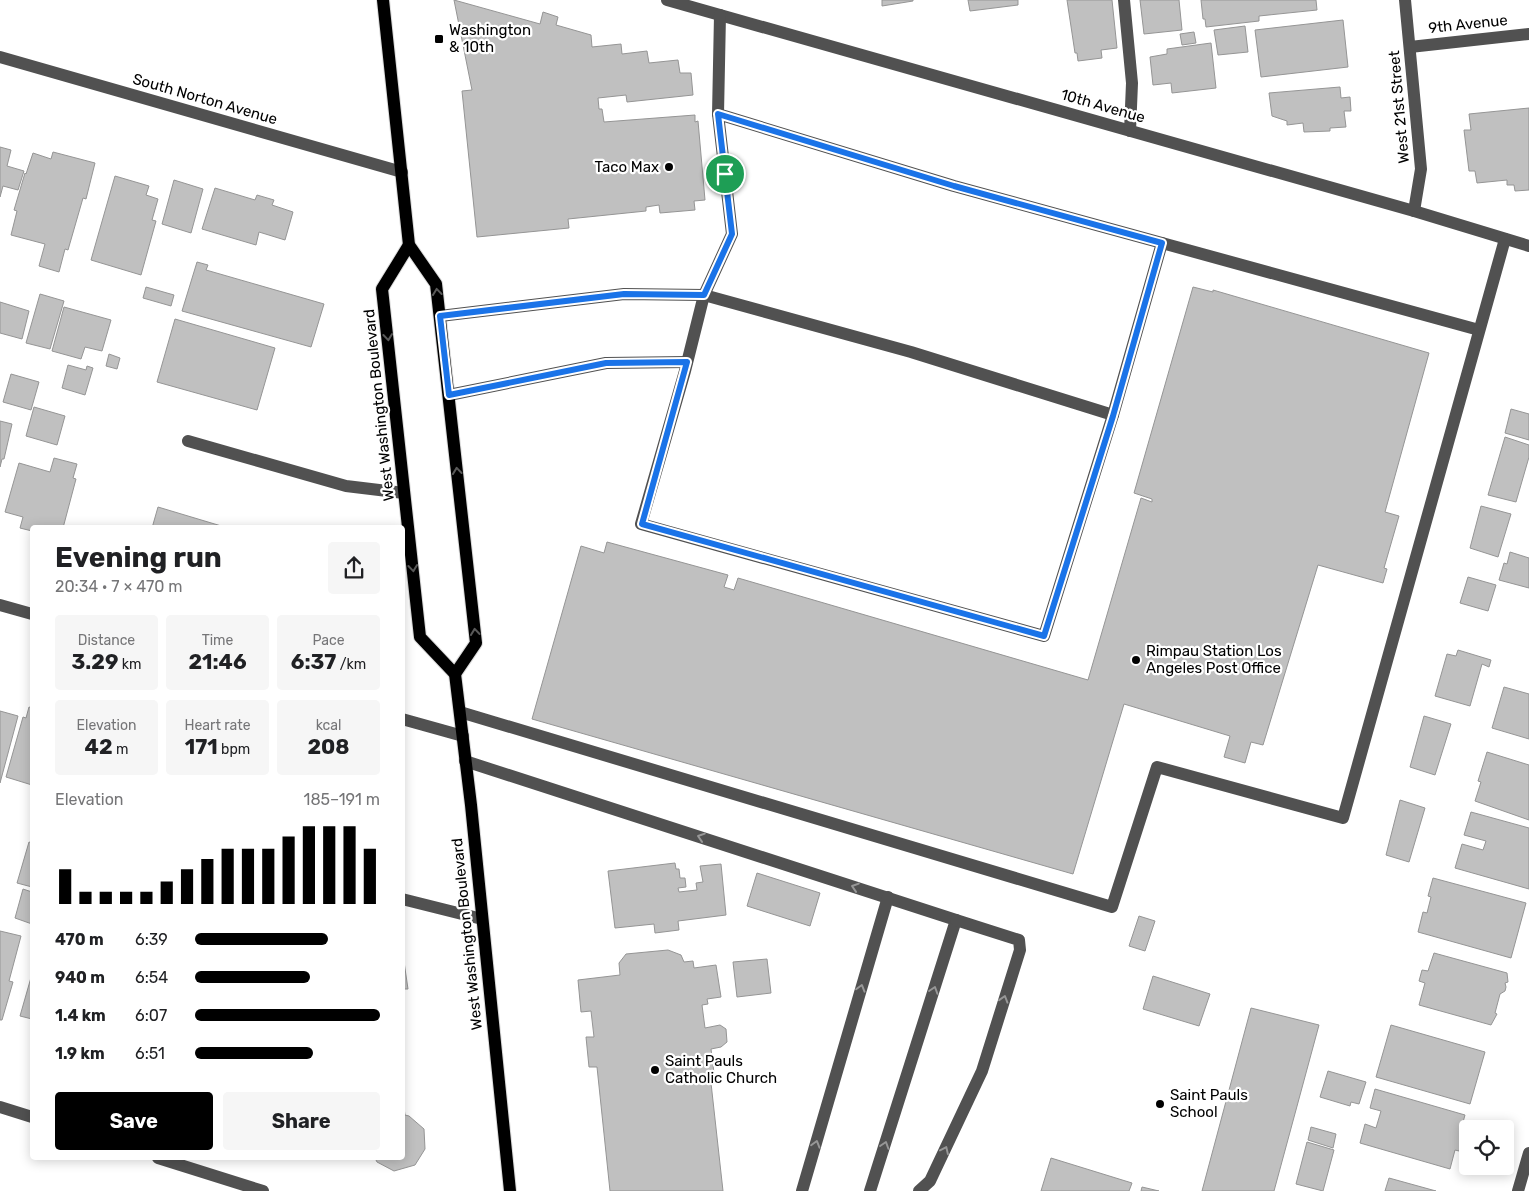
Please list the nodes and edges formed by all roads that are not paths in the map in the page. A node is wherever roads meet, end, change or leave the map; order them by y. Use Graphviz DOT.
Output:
graph roads {
  1 [pos="382,0"];
  2 [pos="667,0"];
  3 [pos="1124,0"];
  4 [pos="1405,0"];
  5 [pos="720,15"];
  6 [pos="1529,34"];
  7 [pos="1410,47"];
  8 [pos="0,57"];
  9 [pos="718,114"];
  10 [pos="1130,131"];
  11 [pos="402,172"];
  12 [pos="1414,211"];
  13 [pos="1505,239"];
  14 [pos="1162,243"];
  15 [pos="409,245"];
  16 [pos="1529,246"];
  17 [pos="704,295"];
  18 [pos="440,316"];
  19 [pos="1479,330"];
  20 [pos="687,362"];
  21 [pos="449,395"];
  22 [pos="1113,416"];
  23 [pos="188,440"];
  24 [pos="404,493"];
  25 [pos="0,605"];
  26 [pos="30,613"];
  27 [pos="455,674"];
  28 [pos="460,712"];
  29 [pos="405,720"];
  30 [pos="462,736"];
  31 [pos="465,761"];
  32 [pos="888,898"];
  33 [pos="405,900"];
  34 [pos="482,919"];
  35 [pos="956,920"];
  36 [pos="0,1107"];
  37 [pos="30,1116"];
  38 [pos="1529,1153"];
  39 [pos="164,1160"];
  40 [pos="263,1191"];
  41 [pos="510,1191"];
  42 [pos="802,1191"];
  43 [pos="870,1191"];
  44 [pos="919,1191"];
  45 [pos="1518,1191"];
  1 -- 11 [label="main road"];
  2 -- 5 [label="street, 10th Avenue"];
  3 -- 10 [label="street"];
  4 -- 7 [label="street, West 21st Street"];
  5 -- 9 [label="street"];
  5 -- 10 [label="street, 10th Avenue"];
  6 -- 7 [label="street, 9th Avenue"];
  7 -- 12 [label="street, West 21st Street"];
  8 -- 11 [label="street, South Norton Avenue"];
  9 -- 14 [label="street"];
  9 -- 17 [label="street"];
  10 -- 12 [label="street, 10th Avenue"];
  11 -- 15 [label="main road"];
  12 -- 13 [label="street, 10th Avenue"];
  13 -- 16 [label="street, 10th Avenue"];
  13 -- 19 [label="street"];
  14 -- 19 [label="street"];
  14 -- 22 [label="street"];
  18 -- 15 [label="main road, one-way"];
  15 -- 24 [label="main road, West Washington Boulevard, one-way"];
  17 -- 18 [label="street"];
  17 -- 20 [label="street"];
  17 -- 22 [label="street"];
  18 -- 21 [label="main road"];
  19 -- 28 [label="street"];
  20 -- 21 [label="street"];
  20 -- 22 [label="street"];
  27 -- 21 [label="main road, one-way"];
  23 -- 24 [label="street"];
  24 -- 27 [label="main road, West Washington Boulevard, one-way"];
  25 -- 26 [label="street"];
  27 -- 28 [label="main road, West Washington Boulevard"];
  28 -- 30 [label="main road, West Washington Boulevard"];
  29 -- 30 [label="street"];
  30 -- 31 [label="main road, West Washington Boulevard"];
  32 -- 31 [label="street, one-way"];
  31 -- 34 [label="main road, West Washington Boulevard"];
  32 -- 35 [label="street"];
  42 -- 32 [label="street, one-way"];
  33 -- 34 [label="street"];
  34 -- 41 [label="main road, West Washington Boulevard"];
  43 -- 35 [label="street, one-way"];
  44 -- 35 [label="street, one-way"];
  36 -- 37 [label="street"];
  38 -- 45 [label="street"];
  39 -- 40 [label="street"];
}
